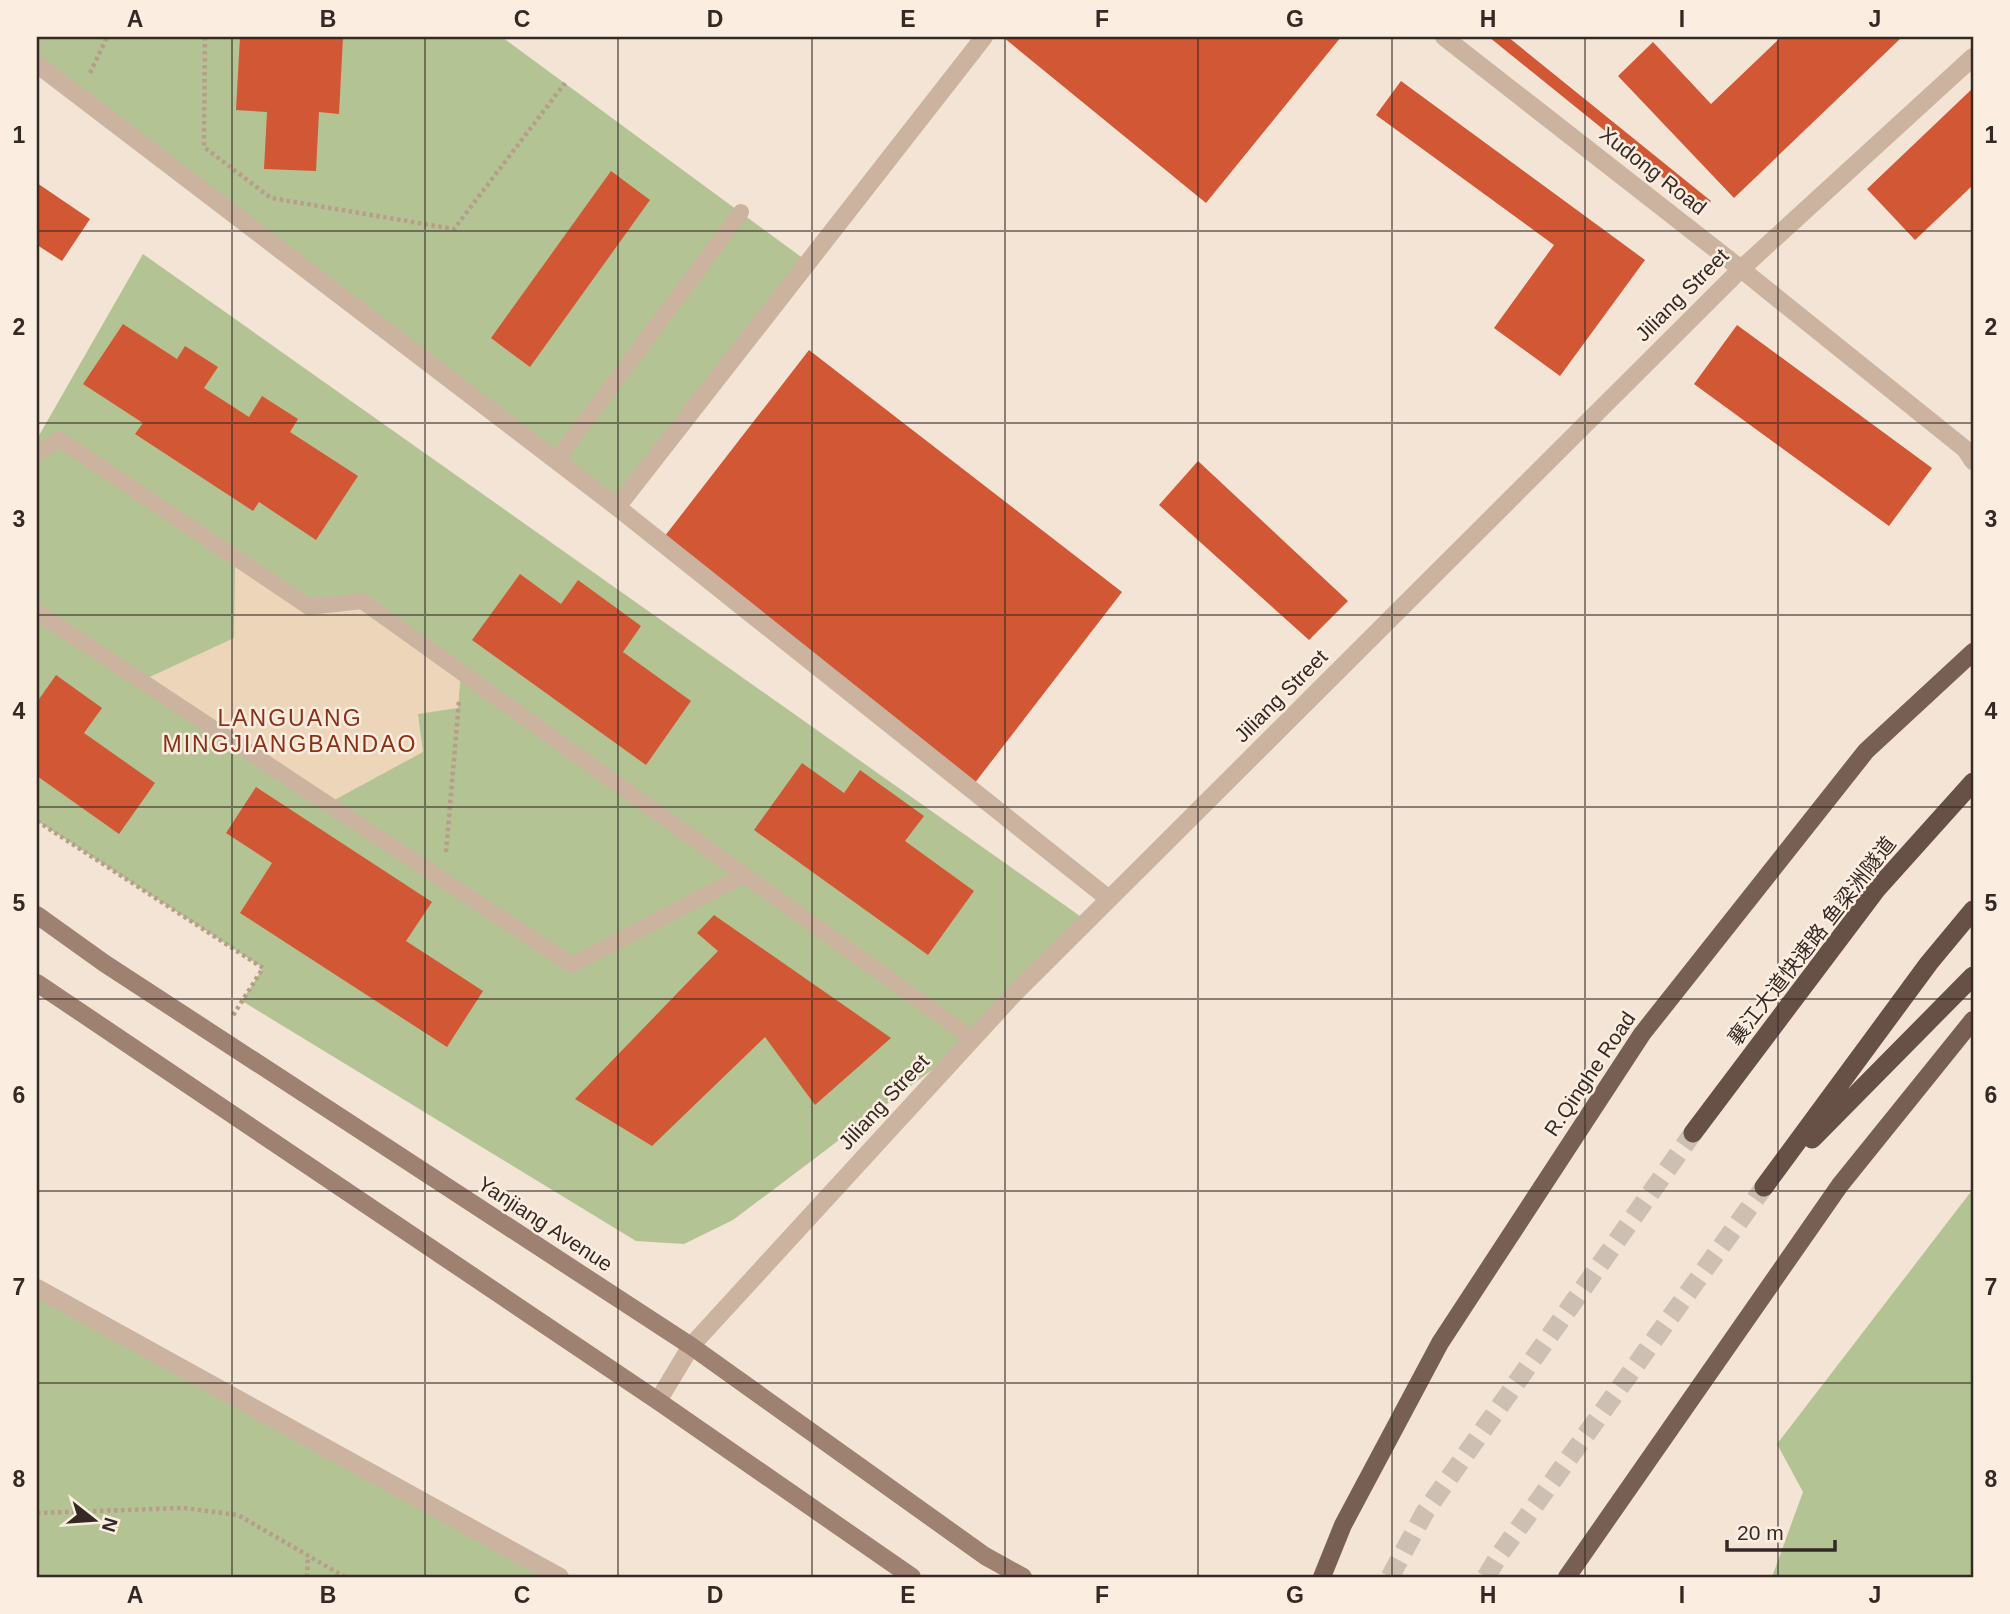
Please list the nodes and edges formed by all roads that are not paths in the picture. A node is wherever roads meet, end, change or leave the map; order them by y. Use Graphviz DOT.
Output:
graph roads {
  1 [pos="984,37"];
  2 [pos="1444,37"];
  3 [pos="1973,57"];
  4 [pos="37,64"];
  5 [pos="741,212"];
  6 [pos="1741,269"];
  7 [pos="1970,453"];
  8 [pos="37,454"];
  9 [pos="556,461"];
  10 [pos="617,508"];
  11 [pos="37,612"];
  12 [pos="1973,652"];
  13 [pos="1973,782"];
  14 [pos="744,875"];
  15 [pos="1109,900"];
  16 [pos="1973,910"];
  17 [pos="37,915"];
  18 [pos="1973,976"];
  19 [pos="37,983"];
  20 [pos="1973,1020"];
  21 [pos="973,1039"];
  22 [pos="1693,1133"];
  23 [pos="37,1289"];
  24 [pos="691,1346"];
  25 [pos="658,1401"];
  26 [pos="1343,1525"];
  27 [pos="560,1577"];
  28 [pos="912,1577"];
  29 [pos="1023,1577"];
  30 [pos="1314,1577"];
  31 [pos="1322,1577"];
  32 [pos="1567,1577"];
  1 -- 10 [label="street"];
  2 -- 6 [label="street, Xudong Road"];
  3 -- 6 [label="street, Jiliang Street"];
  4 -- 9 [label="street"];
  5 -- 9 [label="lane"];
  6 -- 7 [label="street, Xudong Road"];
  6 -- 15 [label="street, Jiliang Street"];
  8 -- 14 [label="lane"];
  9 -- 10 [label="street"];
  10 -- 15 [label="street"];
  11 -- 14 [label="lane"];
  12 -- 26 [label="main road, R.Qinghe Road"];
  13 -- 22 [label="highway, 襄江大道快速路 鱼梁洲隧道"];
  14 -- 21 [label="lane"];
  15 -- 21 [label="street, Jiliang Street"];
  16 -- 18 [label="highway"];
  17 -- 24 [label="main road, Yanjiang Avenue"];
  19 -- 25 [label="main road"];
  20 -- 32 [label="main road"];
  21 -- 24 [label="street, Jiliang Street"];
  23 -- 27 [label="street"];
  24 -- 25 [label="street, Jiliang Street"];
  24 -- 29 [label="main road, Yanjiang Avenue"];
  25 -- 28 [label="main road"];
  26 -- 30 [label="main road"];
  26 -- 31 [label="main road, R.Qinghe Road"];
}
